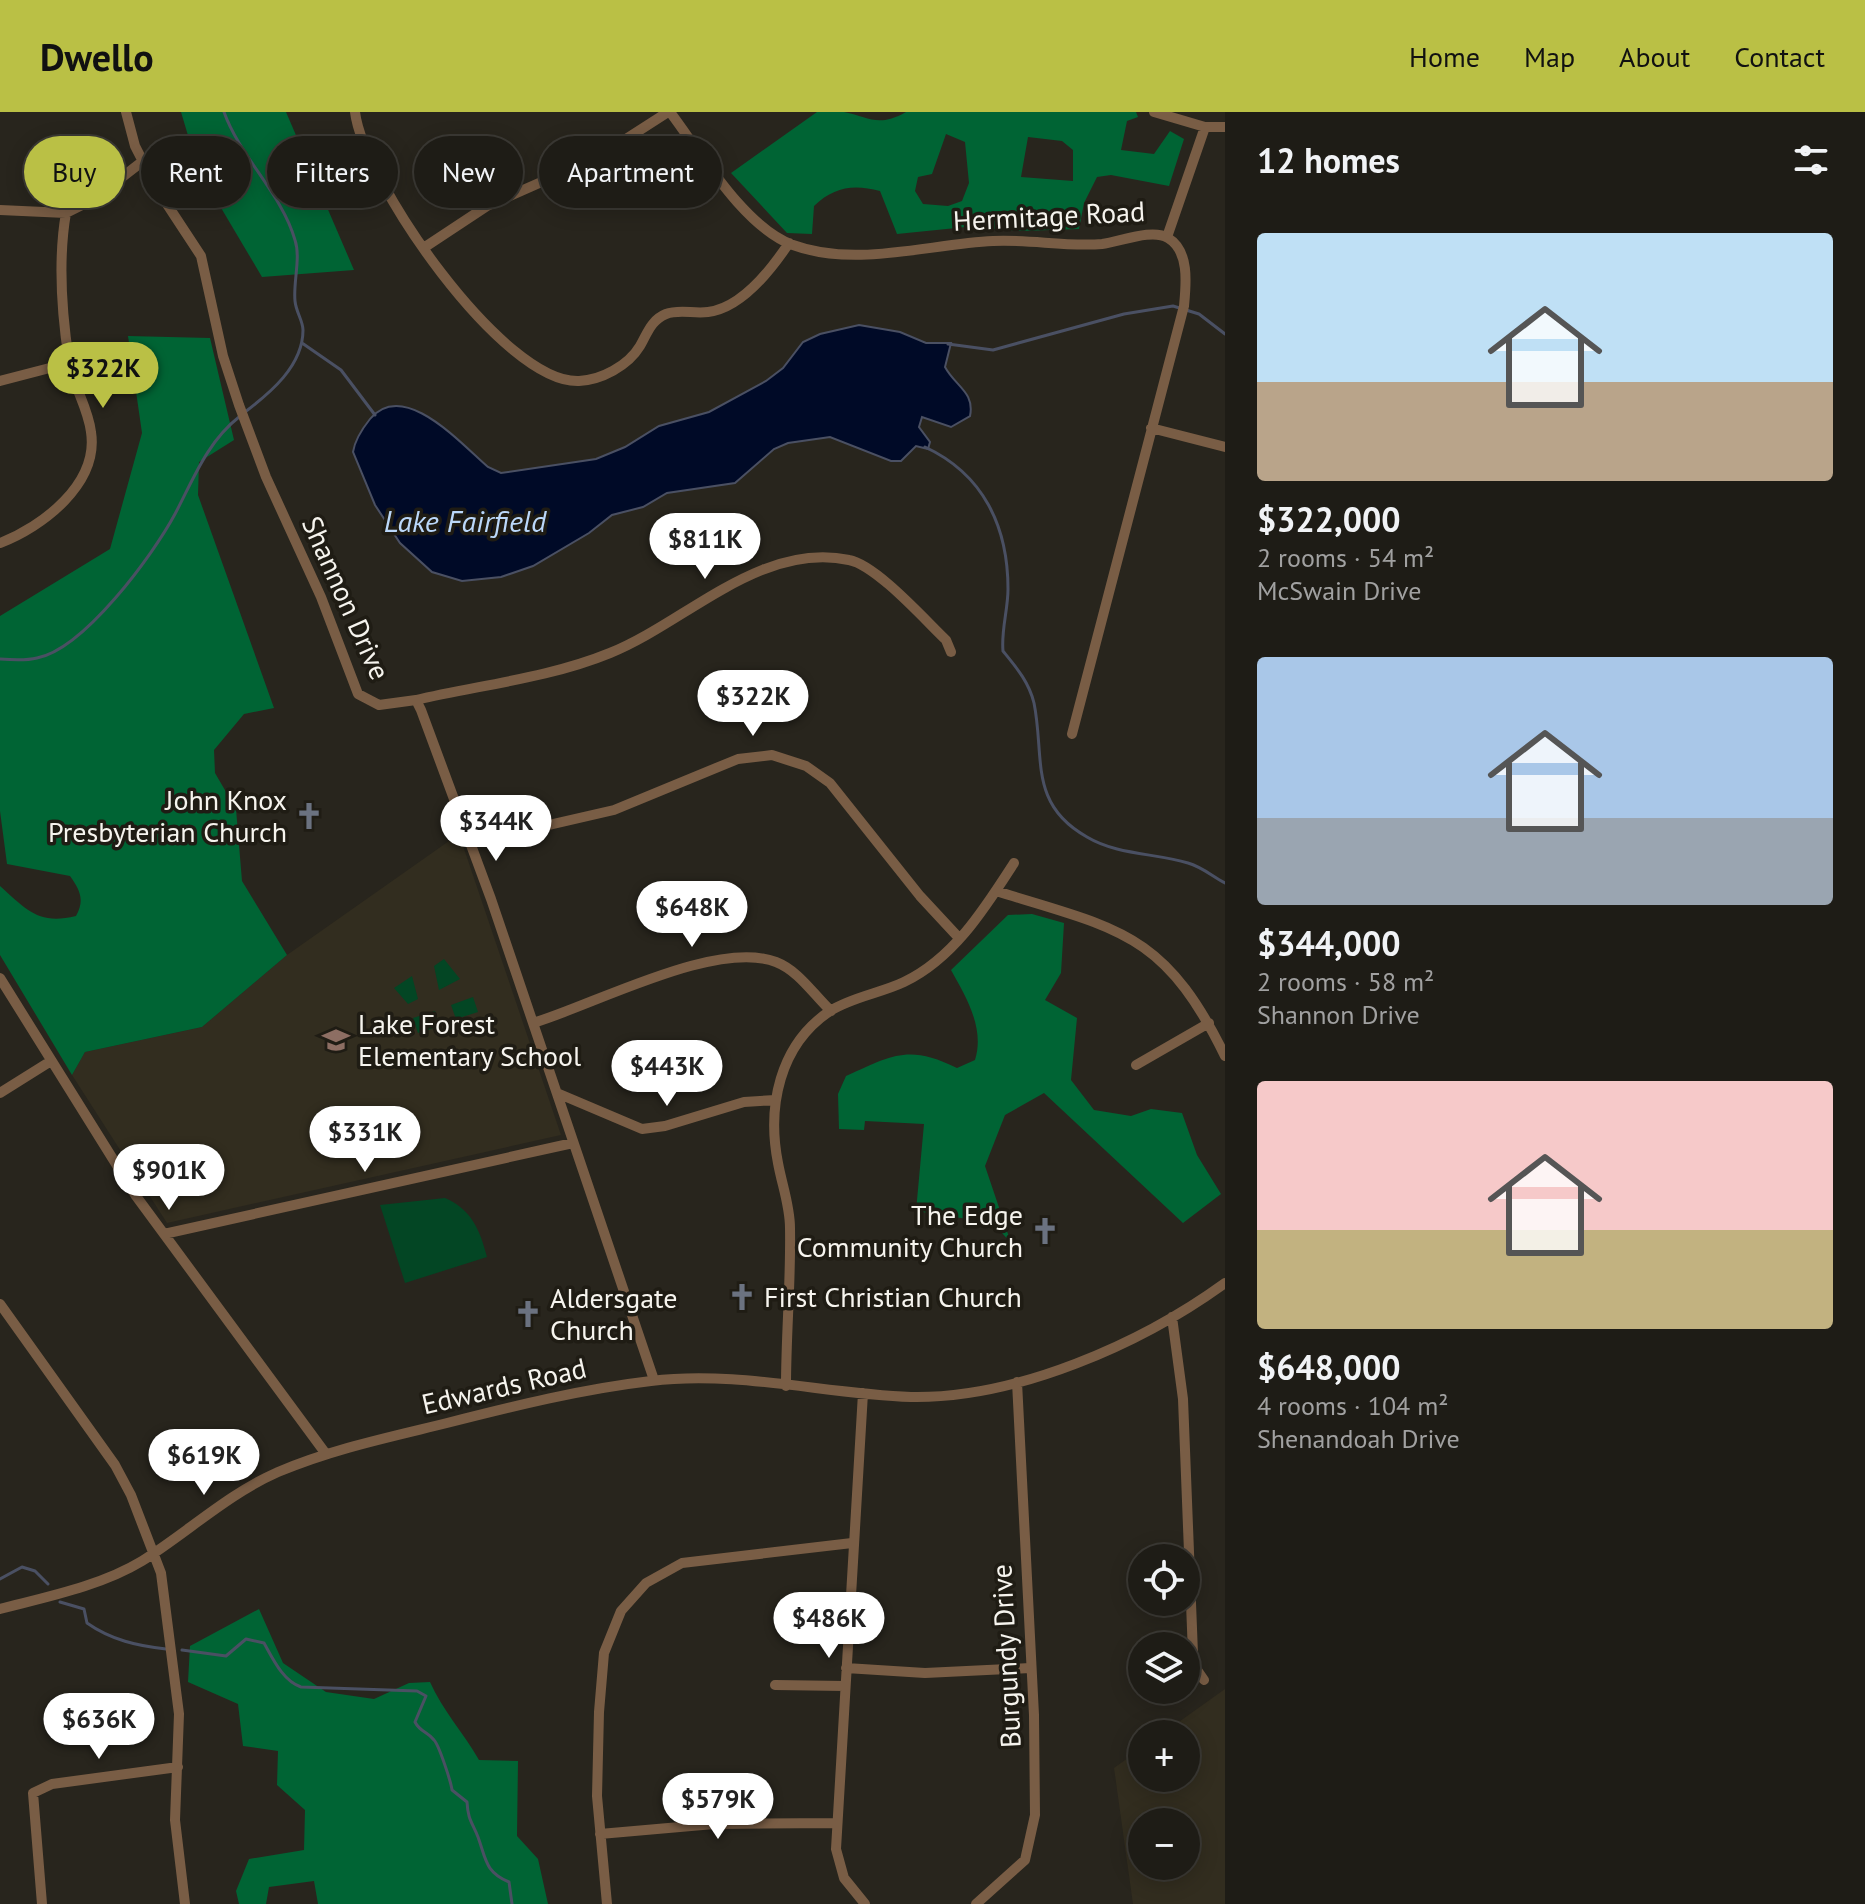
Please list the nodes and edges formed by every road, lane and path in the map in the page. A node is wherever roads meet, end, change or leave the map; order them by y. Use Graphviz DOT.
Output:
graph roads {
  1 [pos="126,112"];
  2 [pos="355,112"];
  3 [pos="669,112"];
  4 [pos="1154,112"];
  5 [pos="1205,127"];
  6 [pos="1225,127"];
  7 [pos="141,155"];
  8 [pos="141,163"];
  9 [pos="172,208"];
  10 [pos="0,210"];
  11 [pos="66,213"];
  12 [pos="1167,237"];
  13 [pos="789,243"];
  14 [pos="425,247"];
  15 [pos="69,363"];
  16 [pos="0,381"];
  17 [pos="1151,428"];
  18 [pos="1225,447"];
  19 [pos="0,543"];
  20 [pos="951,652"];
  21 [pos="416,700"];
  22 [pos="1072,734"];
  23 [pos="471,843"];
  24 [pos="1014,863"];
  25 [pos="996,891"];
  26 [pos="959,938"];
  27 [pos="0,978"];
  28 [pos="831,1011"];
  29 [pos="533,1023"];
  30 [pos="1209,1023"];
  31 [pos="1225,1056"];
  32 [pos="51,1061"];
  33 [pos="1136,1065"];
  34 [pos="0,1093"];
  35 [pos="557,1093"];
  36 [pos="775,1100"];
  37 [pos="573,1143"];
  38 [pos="164,1234"];
  39 [pos="1225,1283"];
  40 [pos="0,1304"];
  41 [pos="1172,1317"];
  42 [pos="654,1380"];
  43 [pos="1017,1382"];
  44 [pos="786,1386"];
  45 [pos="863,1393"];
  46 [pos="326,1454"];
  47 [pos="852,1543"];
  48 [pos="153,1553"];
  49 [pos="0,1609"];
  50 [pos="846,1668"];
  51 [pos="1030,1668"];
  52 [pos="1204,1680"];
  53 [pos="775,1685"];
  54 [pos="845,1686"];
  55 [pos="178,1767"];
  56 [pos="837,1823"];
  57 [pos="600,1834"];
  58 [pos="42,1904"];
  59 [pos="185,1904"];
  60 [pos="607,1904"];
  61 [pos="865,1904"];
  62 [pos="976,1904"];
  1 -- 7 [label="street, Shannon Drive"];
  2 -- 14 [label="street"];
  3 -- 13 [label="street, Hermitage Road"];
  3 -- 14 [label="street"];
  4 -- 5 [label="street"];
  5 -- 6 [label="street"];
  5 -- 12 [label="street"];
  8 -- 11 [label="street"];
  9 -- 21 [label="street, Shannon Drive"];
  10 -- 11 [label="street"];
  11 -- 15 [label="street"];
  12 -- 13 [label="street, Hermitage Road"];
  12 -- 17 [label="street, Hermitage Road"];
  13 -- 14 [label="street"];
  15 -- 16 [label="street"];
  15 -- 19 [label="street"];
  17 -- 18 [label="street"];
  17 -- 22 [label="street, Hermitage Road"];
  20 -- 21 [label="street"];
  21 -- 23 [label="street, Shannon Drive"];
  23 -- 26 [label="street"];
  23 -- 29 [label="street, Shannon Drive"];
  24 -- 25 [label="street"];
  25 -- 26 [label="street"];
  25 -- 30 [label="street"];
  26 -- 28 [label="street"];
  27 -- 32 [label="street"];
  28 -- 29 [label="street"];
  28 -- 36 [label="street"];
  29 -- 35 [label="street, Shannon Drive"];
  30 -- 31 [label="street"];
  30 -- 33 [label="street"];
  32 -- 34 [label="street"];
  32 -- 38 [label="street"];
  35 -- 36 [label="street"];
  35 -- 37 [label="street, Shannon Drive"];
  36 -- 44 [label="street"];
  37 -- 38 [label="street"];
  37 -- 42 [label="street, Shannon Drive"];
  38 -- 46 [label="street"];
  39 -- 41 [label="street, Edwards Road"];
  40 -- 48 [label="street"];
  41 -- 43 [label="street, Edwards Road"];
  41 -- 52 [label="street"];
  42 -- 44 [label="street, Edwards Road"];
  42 -- 46 [label="street, Edwards Road"];
  43 -- 45 [label="street, Edwards Road"];
  43 -- 51 [label="street, Burgundy Drive"];
  44 -- 45 [label="street, Edwards Road"];
  45 -- 47 [label="street"];
  46 -- 48 [label="street, Edwards Road"];
  47 -- 50 [label="street"];
  47 -- 57 [label="street"];
  48 -- 49 [label="street, Edwards Road"];
  48 -- 55 [label="street"];
  50 -- 51 [label="street"];
  50 -- 54 [label="street"];
  51 -- 62 [label="street, Burgundy Drive"];
  53 -- 54 [label="street"];
  54 -- 56 [label="street"];
  55 -- 58 [label="street"];
  55 -- 59 [label="street"];
  56 -- 57 [label="street"];
  56 -- 61 [label="street"];
  57 -- 60 [label="street"];
}
